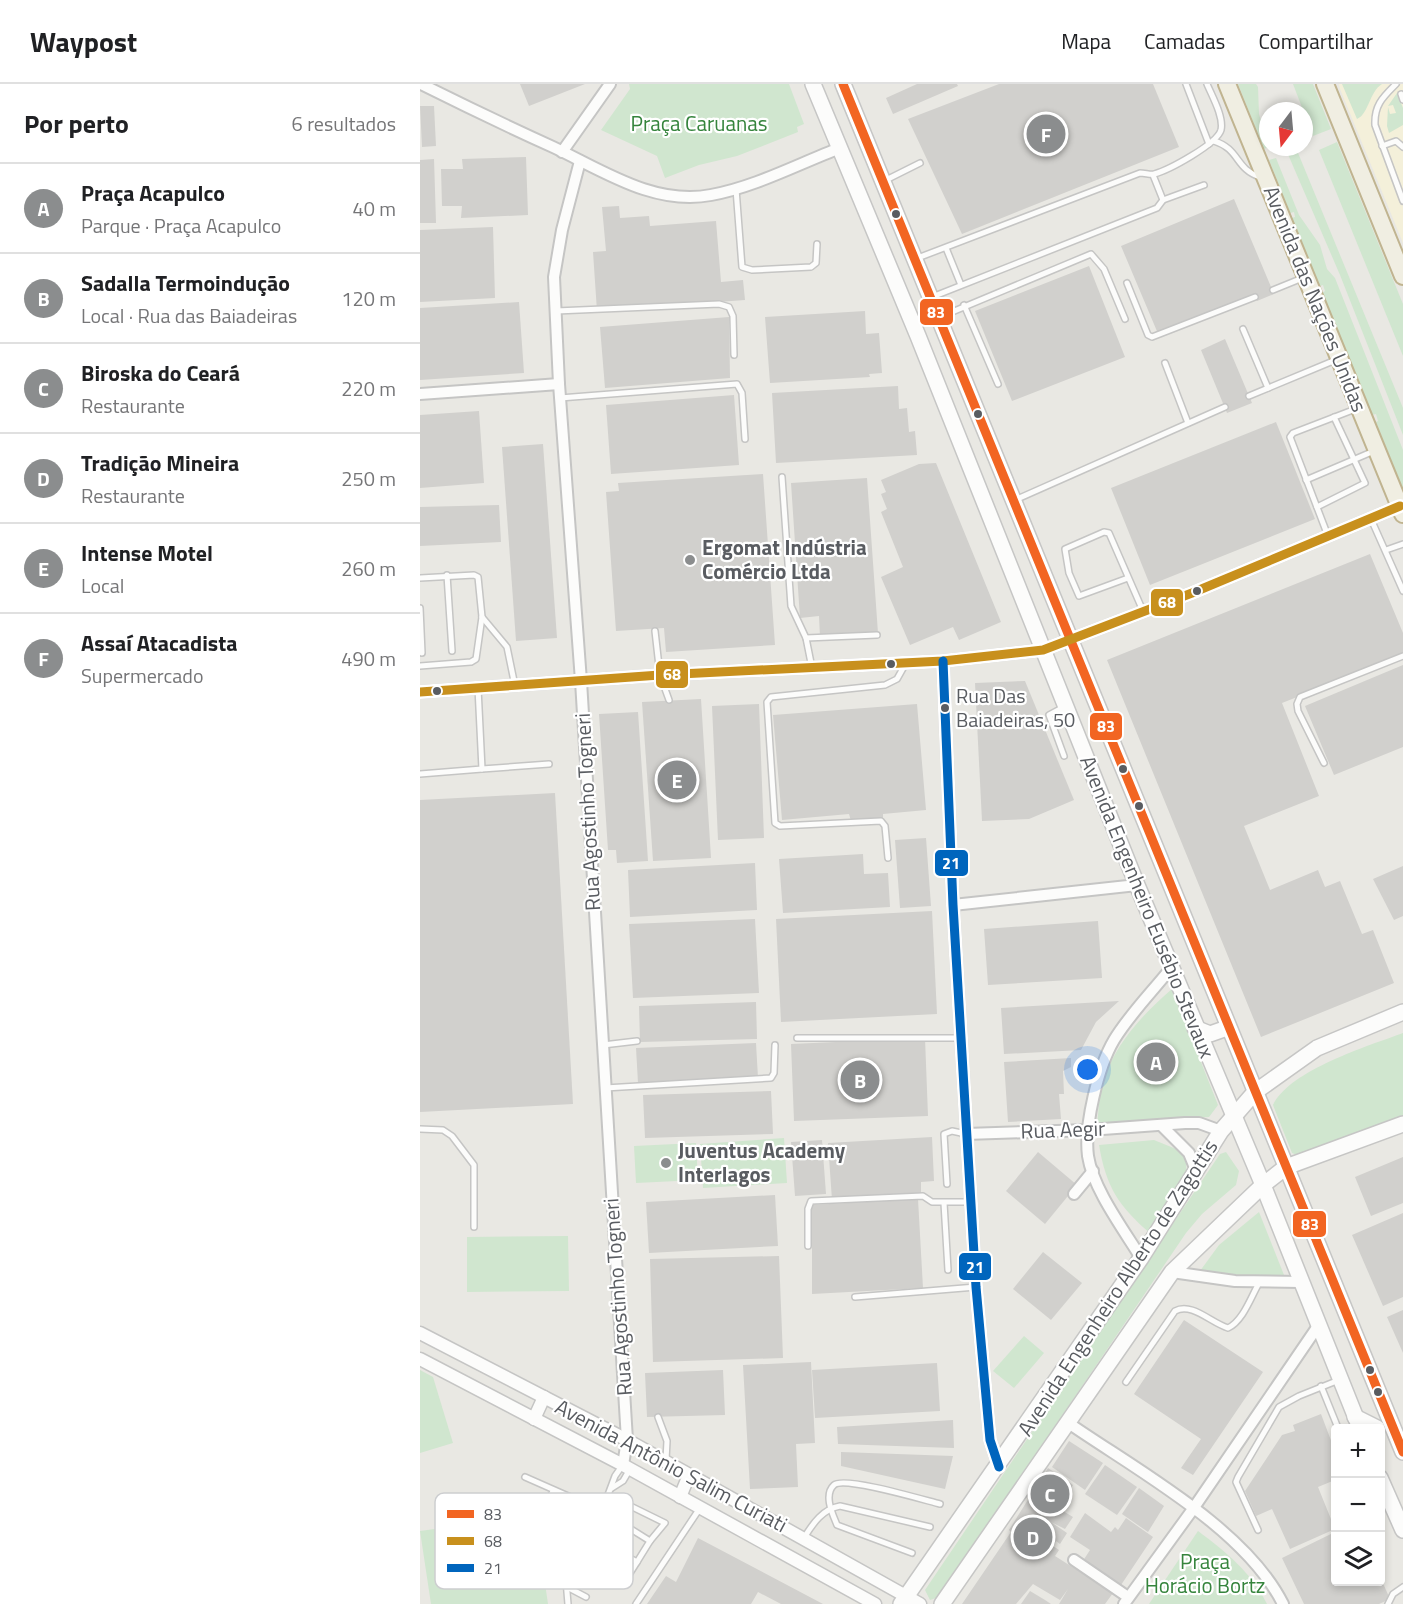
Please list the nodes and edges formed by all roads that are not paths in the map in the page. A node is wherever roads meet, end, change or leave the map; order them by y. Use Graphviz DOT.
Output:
graph roads {
  1 [pos="421,84"];
  2 [pos="610,84"];
  3 [pos="813,84"];
  4 [pos="1186,84"];
  5 [pos="1208,84"];
  6 [pos="1325,84"];
  7 [pos="1396,84"];
  8 [pos="1228,85"];
  9 [pos="847,86"];
  10 [pos="1211,143"];
  11 [pos="1382,146"];
  12 [pos="1403,147"];
  13 [pos="840,148"];
  14 [pos="562,152"];
  15 [pos="580,161"];
  16 [pos="920,164"];
  17 [pos="1153,175"];
  18 [pos="1266,179"];
  19 [pos="882,181"];
  20 [pos="1204,185"];
  21 [pos="736,189"];
  22 [pos="1163,200"];
  23 [pos="1403,201"];
  24 [pos="817,244"];
  25 [pos="946,248"];
  26 [pos="917,264"];
  27 [pos="893,274"];
  28 [pos="1306,276"];
  29 [pos="1403,276"];
  30 [pos="1127,283"];
  31 [pos="961,285"];
  32 [pos="1273,290"];
  33 [pos="930,297"];
  34 [pos="1255,297"];
  35 [pos="964,305"];
  36 [pos="556,311"];
  37 [pos="1125,319"];
  38 [pos="940,322"];
  39 [pos="1243,328"];
  40 [pos="918,336"];
  41 [pos="734,355"];
  42 [pos="1340,359"];
  43 [pos="1165,363"];
  44 [pos="559,384"];
  45 [pos="998,384"];
  46 [pos="1268,388"];
  47 [pos="420,394"];
  48 [pos="1249,396"];
  49 [pos="560,398"];
  50 [pos="1225,407"];
  51 [pos="1359,407"];
  52 [pos="1334,417"];
  53 [pos="1188,423"];
  54 [pos="745,440"];
  55 [pos="1377,450"];
  56 [pos="1353,460"];
  57 [pos="782,477"];
  58 [pos="1306,480"];
  59 [pos="1013,501"];
  60 [pos="1317,507"];
  61 [pos="1401,510"];
  62 [pos="1371,519"];
  63 [pos="1328,536"];
  64 [pos="1403,544"];
  65 [pos="1386,550"];
  66 [pos="447,576"];
  67 [pos="420,578"];
  68 [pos="1128,578"];
  69 [pos="1403,591"];
  70 [pos="420,608"];
  71 [pos="1143,612"];
  72 [pos="482,617"];
  73 [pos="655,632"];
  74 [pos="877,635"];
  75 [pos="806,638"];
  76 [pos="1070,640"];
  77 [pos="1043,650"];
  78 [pos="452,651"];
  79 [pos="422,653"];
  80 [pos="1403,656"];
  81 [pos="943,661"];
  82 [pos="906,663"];
  83 [pos="420,666"];
  84 [pos="812,668"];
  85 [pos="660,675"];
  86 [pos="580,681"];
  87 [pos="515,686"];
  88 [pos="478,688"];
  89 [pos="420,692"];
  90 [pos="669,700"];
  91 [pos="1065,707"];
  92 [pos="1064,756"];
  93 [pos="1324,763"];
  94 [pos="549,764"];
  95 [pos="482,769"];
  96 [pos="420,774"];
  97 [pos="888,858"];
  98 [pos="1137,885"];
  99 [pos="953,905"];
  100 [pos="1171,968"];
  101 [pos="1403,1012"];
  102 [pos="1196,1028"];
  103 [pos="1227,1028"];
  104 [pos="797,1038"];
  105 [pos="961,1038"];
  106 [pos="637,1041"];
  107 [pos="601,1045"];
  108 [pos="775,1045"];
  109 [pos="604,1088"];
  110 [pos="1255,1092"];
  111 [pos="1234,1117"];
  112 [pos="1403,1124"];
  113 [pos="1161,1125"];
  114 [pos="420,1129"];
  115 [pos="1089,1130"];
  116 [pos="1221,1131"];
  117 [pos="966,1134"];
  118 [pos="1286,1167"];
  119 [pos="1196,1170"];
  120 [pos="1093,1171"];
  121 [pos="947,1184"];
  122 [pos="1263,1185"];
  123 [pos="1074,1194"];
  124 [pos="970,1202"];
  125 [pos="944,1203"];
  126 [pos="474,1227"];
  127 [pos="808,1246"];
  128 [pos="1142,1258"];
  129 [pos="948,1270"];
  130 [pos="1172,1272"];
  131 [pos="1300,1282"];
  132 [pos="1259,1283"];
  133 [pos="976,1287"];
  134 [pos="855,1297"];
  135 [pos="1318,1326"];
  136 [pos="420,1333"];
  137 [pos="420,1359"];
  138 [pos="1340,1380"];
  139 [pos="1126,1382"];
  140 [pos="1321,1386"];
  141 [pos="544,1398"];
  142 [pos="658,1417"];
  143 [pos="534,1419"];
  144 [pos="1067,1422"];
  145 [pos="1358,1423"];
  146 [pos="1336,1424"];
  147 [pos="1388,1427"];
  148 [pos="627,1440"];
  149 [pos="1403,1452"];
  150 [pos="666,1462"];
  151 [pos="626,1467"];
  152 [pos="999,1467"];
  153 [pos="689,1475"];
  154 [pos="525,1477"];
  155 [pos="1385,1489"];
  156 [pos="553,1491"];
  157 [pos="609,1492"];
  158 [pos="558,1493"];
  159 [pos="680,1497"];
  160 [pos="940,1504"];
  161 [pos="633,1505"];
  162 [pos="700,1508"];
  163 [pos="830,1508"];
  164 [pos="1193,1509"];
  165 [pos="930,1527"];
  166 [pos="633,1530"];
  167 [pos="1258,1530"];
  168 [pos="1403,1530"];
  169 [pos="804,1538"];
  170 [pos="650,1541"];
  171 [pos="912,1553"];
  172 [pos="633,1560"];
  173 [pos="1074,1560"];
  174 [pos="637,1562"];
  175 [pos="633,1568"];
  176 [pos="860,1569"];
  177 [pos="844,1587"];
  178 [pos="1403,1587"];
  179 [pos="567,1589"];
  180 [pos="571,1589"];
  181 [pos="586,1597"];
  182 [pos="904,1599"];
  183 [pos="1126,1600"];
  184 [pos="568,1604"];
  185 [pos="636,1604"];
  186 [pos="875,1604"];
  187 [pos="920,1604"];
  188 [pos="942,1604"];
  189 [pos="1283,1604"];
  190 [pos="1388,1604"];
  1 -- 14 [label="street"];
  2 -- 14 [label="street"];
  3 -- 13 [label="main road, Avenida Engenheiro Eusébio Stevaux"];
  4 -- 10 [label="lane"];
  5 -- 10 [label="lane"];
  6 -- 29 [label="highway"];
  7 -- 11 [label="lane"];
  8 -- 18 [label="highway, Avenida das Nações Unidas"];
  9 -- 19 [label="main road, Avenida Engenheiro Eusébio Stevaux"];
  10 -- 17 [label="lane"];
  10 -- 18 [label="lane"];
  11 -- 12 [label="lane"];
  11 -- 23 [label="lane"];
  13 -- 21 [label="street"];
  13 -- 27 [label="main road, Avenida Engenheiro Eusébio Stevaux"];
  14 -- 15 [label="street"];
  15 -- 21 [label="street"];
  15 -- 36 [label="street, Rua Agostinho Togneri"];
  16 -- 19 [label="lane"];
  17 -- 22 [label="lane"];
  17 -- 25 [label="lane"];
  18 -- 28 [label="highway, Avenida das Nações Unidas"];
  19 -- 26 [label="main road, Avenida Engenheiro Eusébio Stevaux"];
  20 -- 22 [label="lane"];
  21 -- 24 [label="lane"];
  22 -- 31 [label="lane"];
  25 -- 26 [label="lane"];
  25 -- 31 [label="lane"];
  26 -- 27 [label="main road"];
  26 -- 33 [label="main road, Avenida Engenheiro Eusébio Stevaux"];
  27 -- 40 [label="main road, Avenida Engenheiro Eusébio Stevaux"];
  28 -- 32 [label="lane"];
  28 -- 42 [label="highway, Avenida das Nações Unidas"];
  30 -- 34 [label="lane"];
  31 -- 33 [label="lane"];
  33 -- 38 [label="main road, Avenida Engenheiro Eusébio Stevaux"];
  35 -- 37 [label="lane"];
  35 -- 38 [label="lane"];
  35 -- 45 [label="lane"];
  36 -- 41 [label="lane"];
  36 -- 44 [label="street, Rua Agostinho Togneri"];
  38 -- 40 [label="main road"];
  38 -- 59 [label="main road, Avenida Engenheiro Eusébio Stevaux"];
  39 -- 46 [label="lane"];
  40 -- 77 [label="main road, Avenida Engenheiro Eusébio Stevaux"];
  42 -- 46 [label="lane"];
  42 -- 51 [label="highway, Avenida das Nações Unidas"];
  43 -- 53 [label="lane"];
  44 -- 47 [label="street"];
  44 -- 49 [label="street, Rua Agostinho Togneri"];
  46 -- 48 [label="lane"];
  49 -- 54 [label="lane"];
  49 -- 86 [label="street, Rua Agostinho Togneri"];
  50 -- 53 [label="lane"];
  51 -- 52 [label="lane"];
  51 -- 55 [label="highway, Avenida das Nações Unidas"];
  52 -- 56 [label="lane"];
  52 -- 58 [label="lane"];
  53 -- 59 [label="lane"];
  55 -- 56 [label="lane"];
  55 -- 61 [label="highway, Avenida das Nações Unidas"];
  56 -- 58 [label="lane"];
  56 -- 60 [label="lane"];
  57 -- 75 [label="lane"];
  58 -- 60 [label="lane"];
  59 -- 76 [label="main road, Avenida Engenheiro Eusébio Stevaux"];
  60 -- 63 [label="lane"];
  61 -- 62 [label="street"];
  62 -- 63 [label="street"];
  62 -- 65 [label="lane"];
  63 -- 71 [label="street"];
  64 -- 65 [label="lane"];
  65 -- 69 [label="lane"];
  66 -- 67 [label="lane"];
  66 -- 72 [label="lane"];
  66 -- 78 [label="lane"];
  68 -- 68 [label="lane"];
  68 -- 71 [label="lane"];
  70 -- 79 [label="lane"];
  71 -- 76 [label="street"];
  72 -- 83 [label="lane"];
  72 -- 87 [label="lane"];
  73 -- 85 [label="lane"];
  74 -- 75 [label="lane"];
  75 -- 84 [label="lane"];
  76 -- 77 [label="street"];
  76 -- 103 [label="main road, Avenida Engenheiro Eusébio Stevaux"];
  77 -- 81 [label="street"];
  77 -- 91 [label="main road, Avenida Engenheiro Eusébio Stevaux"];
  80 -- 93 [label="lane"];
  81 -- 82 [label="street"];
  81 -- 99 [label="street"];
  82 -- 84 [label="street"];
  82 -- 97 [label="lane"];
  84 -- 85 [label="street"];
  85 -- 86 [label="street"];
  85 -- 90 [label="lane"];
  86 -- 87 [label="street"];
  86 -- 107 [label="street, Rua Agostinho Togneri"];
  87 -- 88 [label="street"];
  88 -- 89 [label="street"];
  88 -- 95 [label="lane"];
  91 -- 92 [label="lane"];
  91 -- 98 [label="main road, Avenida Engenheiro Eusébio Stevaux"];
  94 -- 95 [label="lane"];
  95 -- 96 [label="lane"];
  98 -- 99 [label="street"];
  98 -- 100 [label="main road, Avenida Engenheiro Eusébio Stevaux"];
  99 -- 105 [label="street"];
  100 -- 102 [label="main road, Avenida Engenheiro Eusébio Stevaux"];
  100 -- 115 [label="street"];
  101 -- 110 [label="main road, Avenida Engenheiro Alberto de Zagottis"];
  102 -- 103 [label="main road"];
  102 -- 111 [label="main road, Avenida Engenheiro Eusébio Stevaux"];
  103 -- 110 [label="main road, Avenida Engenheiro Eusébio Stevaux"];
  104 -- 105 [label="lane"];
  105 -- 117 [label="street"];
  106 -- 107 [label="lane"];
  107 -- 109 [label="street, Rua Agostinho Togneri"];
  108 -- 109 [label="lane"];
  109 -- 148 [label="street, Rua Agostinho Togneri"];
  110 -- 111 [label="main road, Avenida Engenheiro Alberto de Zagottis"];
  110 -- 118 [label="main road, Avenida Engenheiro Eusébio Stevaux"];
  111 -- 116 [label="main road, Avenida Engenheiro Alberto de Zagottis"];
  111 -- 122 [label="main road, Avenida Engenheiro Eusébio Stevaux"];
  112 -- 118 [label="main road, Avenida Engenheiro Alberto de Zagottis"];
  113 -- 115 [label="street, Rua Aegir"];
  113 -- 116 [label="street, Rua Aegir"];
  113 -- 119 [label="street"];
  114 -- 126 [label="lane"];
  115 -- 117 [label="street, Rua Aegir"];
  115 -- 120 [label="street"];
  116 -- 119 [label="main road, Avenida Engenheiro Alberto de Zagottis"];
  117 -- 121 [label="lane"];
  117 -- 124 [label="street"];
  118 -- 122 [label="main road, Avenida Engenheiro Alberto de Zagottis"];
  118 -- 147 [label="main road, Avenida Engenheiro Eusébio Stevaux"];
  119 -- 128 [label="main road, Avenida Engenheiro Alberto de Zagottis"];
  120 -- 123 [label="street"];
  120 -- 128 [label="street"];
  122 -- 130 [label="main road, Avenida Engenheiro Alberto de Zagottis"];
  122 -- 131 [label="main road, Avenida Engenheiro Eusébio Stevaux"];
  124 -- 125 [label="lane"];
  124 -- 133 [label="street"];
  125 -- 127 [label="lane"];
  125 -- 129 [label="lane"];
  128 -- 152 [label="main road, Avenida Engenheiro Alberto de Zagottis"];
  130 -- 132 [label="street"];
  130 -- 144 [label="main road, Avenida Engenheiro Alberto de Zagottis"];
  131 -- 132 [label="street"];
  131 -- 135 [label="main road, Avenida Engenheiro Eusébio Stevaux"];
  132 -- 139 [label="lane"];
  133 -- 134 [label="lane"];
  133 -- 152 [label="street"];
  135 -- 138 [label="main road, Avenida Engenheiro Eusébio Stevaux"];
  135 -- 164 [label="street"];
  136 -- 141 [label="street, Avenida Antônio Salim Curiati"];
  137 -- 143 [label="street, Avenida Antônio Salim Curiati"];
  138 -- 140 [label="lane"];
  138 -- 145 [label="main road, Avenida Engenheiro Eusébio Stevaux"];
  140 -- 146 [label="lane"];
  140 -- 167 [label="lane"];
  141 -- 143 [label="street"];
  141 -- 148 [label="street, Avenida Antônio Salim Curiati"];
  142 -- 150 [label="lane"];
  143 -- 151 [label="street, Avenida Antônio Salim Curiati"];
  144 -- 164 [label="street"];
  144 -- 188 [label="main road, Avenida Engenheiro Alberto de Zagottis"];
  145 -- 147 [label="main road"];
  147 -- 149 [label="main road, Avenida Engenheiro Eusébio Stevaux"];
  148 -- 150 [label="street, Avenida Antônio Salim Curiati"];
  148 -- 151 [label="street, Rua Agostinho Togneri"];
  150 -- 153 [label="street, Avenida Antônio Salim Curiati"];
  151 -- 157 [label="lane"];
  151 -- 159 [label="street, Avenida Antônio Salim Curiati"];
  152 -- 182 [label="main road, Avenida Engenheiro Alberto de Zagottis"];
  153 -- 159 [label="street"];
  153 -- 169 [label="street, Avenida Antônio Salim Curiati"];
  154 -- 156 [label="lane"];
  155 -- 168 [label="main road"];
  156 -- 158 [label="lane"];
  159 -- 162 [label="street, Avenida Antônio Salim Curiati"];
  160 -- 163 [label="lane"];
  161 -- 170 [label="lane"];
  162 -- 177 [label="street, Avenida Antônio Salim Curiati"];
  162 -- 185 [label="lane"];
  163 -- 165 [label="lane"];
  163 -- 169 [label="lane"];
  163 -- 171 [label="lane"];
  164 -- 183 [label="street"];
  164 -- 189 [label="street"];
  166 -- 170 [label="lane"];
  169 -- 176 [label="street, Avenida Antônio Salim Curiati"];
  170 -- 174 [label="lane"];
  172 -- 174 [label="lane"];
  173 -- 183 [label="street"];
  174 -- 175 [label="lane"];
  176 -- 177 [label="street"];
  176 -- 182 [label="street, Avenida Antônio Salim Curiati"];
  177 -- 186 [label="street, Avenida Antônio Salim Curiati"];
  178 -- 190 [label="lane"];
  179 -- 184 [label="lane"];
  180 -- 181 [label="lane"];
  182 -- 187 [label="street, Avenida Antônio Salim Curiati"];
}
